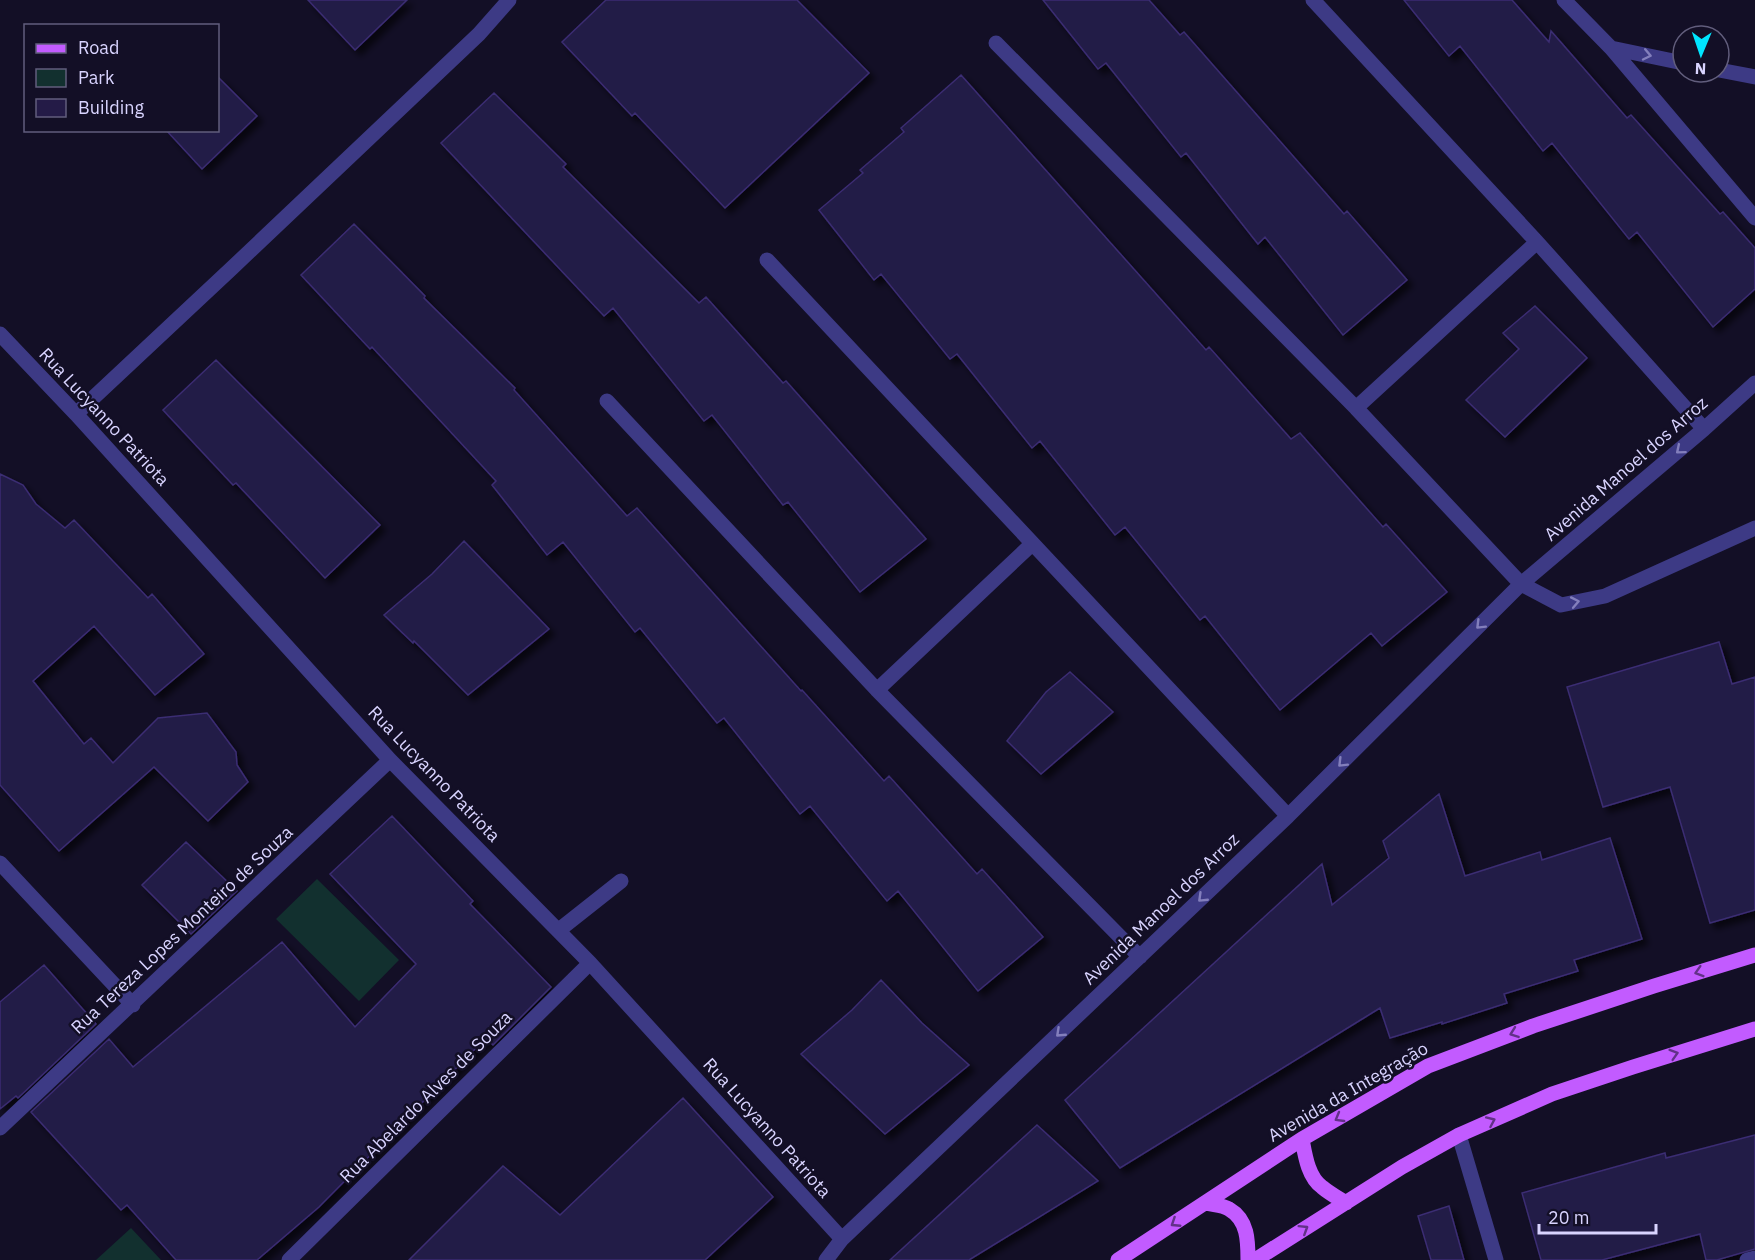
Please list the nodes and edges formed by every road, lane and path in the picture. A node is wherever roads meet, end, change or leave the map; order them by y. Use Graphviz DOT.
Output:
graph roads {
  1 [pos="509,0"];
  2 [pos="1313,0"];
  3 [pos="1564,0"];
  4 [pos="996,43"];
  5 [pos="1611,48"];
  6 [pos="1671,60"];
  7 [pos="1731,72"];
  8 [pos="1755,77"];
  9 [pos="1755,218"];
  10 [pos="1537,242"];
  11 [pos="767,260"];
  12 [pos="0,334"];
  13 [pos="1755,383"];
  14 [pos="607,401"];
  15 [pos="1356,408"];
  16 [pos="76,414"];
  17 [pos="1704,429"];
  18 [pos="1755,528"];
  19 [pos="1032,544"];
  20 [pos="1521,584"];
  21 [pos="877,690"];
  22 [pos="390,760"];
  23 [pos="1288,816"];
  24 [pos="0,863"];
  25 [pos="621,881"];
  26 [pos="559,930"];
  27 [pos="1755,955"];
  28 [pos="1140,957"];
  29 [pos="590,963"];
  30 [pos="133,1005"];
  31 [pos="1755,1029"];
  32 [pos="0,1128"];
  33 [pos="1459,1135"];
  34 [pos="1302,1139"];
  35 [pos="1206,1203"];
  36 [pos="1346,1203"];
  37 [pos="842,1239"];
  38 [pos="1755,1258"];
  39 [pos="289,1260"];
  40 [pos="826,1260"];
  41 [pos="1118,1260"];
  42 [pos="1248,1260"];
  43 [pos="1255,1260"];
  44 [pos="1496,1260"];
  45 [pos="1747,1260"];
  1 -- 16 [label="street"];
  2 -- 10 [label="street"];
  3 -- 5 [label="street"];
  4 -- 15 [label="street"];
  5 -- 6 [label="street, one-way"];
  5 -- 9 [label="street"];
  7 -- 8 [label="street"];
  10 -- 15 [label="street"];
  10 -- 17 [label="street"];
  11 -- 19 [label="street"];
  12 -- 16 [label="street, Rua Lucyanno Patriota"];
  13 -- 17 [label="street, Avenida Manoel dos Arroz"];
  14 -- 21 [label="street"];
  15 -- 20 [label="street"];
  16 -- 22 [label="street, Rua Lucyanno Patriota"];
  17 -- 20 [label="street, Avenida Manoel dos Arroz, one-way"];
  20 -- 18 [label="street, one-way"];
  19 -- 21 [label="street"];
  19 -- 23 [label="street"];
  20 -- 23 [label="street, Avenida Manoel dos Arroz, one-way"];
  21 -- 28 [label="street"];
  22 -- 26 [label="street, Rua Lucyanno Patriota"];
  22 -- 30 [label="street, Rua Tereza Lopes Monteiro de Souza"];
  23 -- 28 [label="street, Avenida Manoel dos Arroz, one-way"];
  24 -- 30 [label="street"];
  25 -- 26 [label="street"];
  26 -- 29 [label="street, Rua Lucyanno Patriota"];
  27 -- 34 [label="main road, Avenida da Integração, one-way"];
  28 -- 37 [label="street, Avenida Manoel dos Arroz, one-way"];
  29 -- 37 [label="street, Rua Lucyanno Patriota"];
  29 -- 39 [label="street, Rua Abelardo Alves de Souza"];
  30 -- 32 [label="street, Rua Tereza Lopes Monteiro de Souza"];
  33 -- 31 [label="main road, one-way"];
  33 -- 36 [label="main road"];
  33 -- 44 [label="street"];
  34 -- 35 [label="main road, Avenida da Integração"];
  34 -- 36 [label="main road"];
  35 -- 41 [label="main road, Avenida da Integração, one-way"];
  35 -- 42 [label="main road"];
  43 -- 36 [label="main road, one-way"];
  37 -- 40 [label="street, Avenida Manoel dos Arroz"];
  38 -- 45 [label="street"];
}
